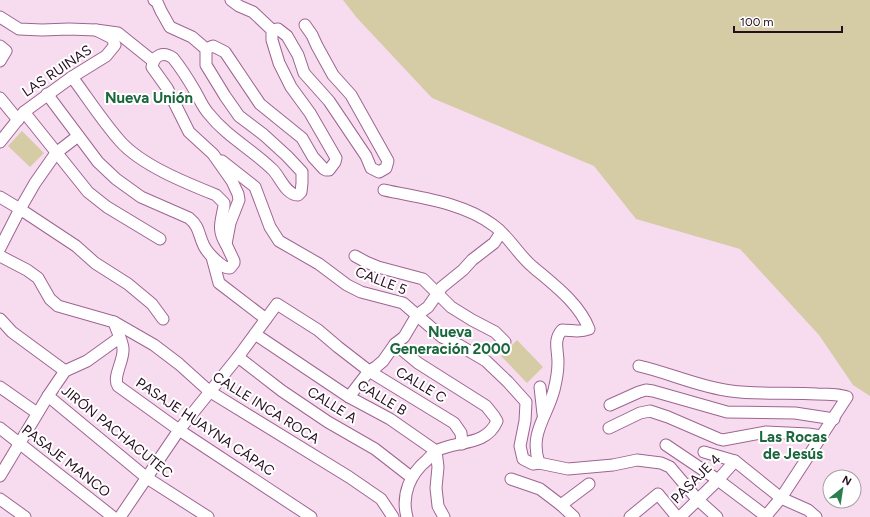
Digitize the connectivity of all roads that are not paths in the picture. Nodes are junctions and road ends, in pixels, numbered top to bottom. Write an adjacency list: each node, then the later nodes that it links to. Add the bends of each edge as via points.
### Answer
1 (154, 0): 8 (street, via 170,27 192,37)
2 (231, 0): 6 (street, via 253,12)
3 (0, 17): 5 (street, via 19,29)
4 (305, 25): 6 (street, via 388,161 386,168 379,172 371,168 366,156 329,101 304,73 288,36 278,29)
5 (96, 30): 10 (street, via 118,33); 11 (street, LAS RUINAS, via 112,38 115,45 106,56)
6 (272, 30): 8 (street, via 272,40 291,87 310,113 336,158 329,170 324,169 313,157 302,138 260,104 225,52 213,46)
7 (0, 46): 9 (street, via 6,52)
8 (206, 49): 10 (street, via 206,65 239,116 264,135 302,172 301,192 298,195 287,189 274,171 225,132 208,114 173,58 168,54 162,54)
9 (0, 61)
10 (153, 61): 18 (street, via 152,67 167,88 189,132)
11 (72, 77): 12 (street, LAS RUINAS); 24 (street, via 120,141 133,153 167,174 222,199 224,203 219,230)
12 (47, 94): 14 (street, LAS RUINAS); 15 (street)
13 (0, 98): 14 (street)
14 (21, 116): 16 (street, LAS RUINAS); 17 (street)
15 (78, 136): 17 (street); 28 (street, via 98,162 116,179 142,197 195,223)
16 (0, 142)
17 (56, 153): 21 (street); 23 (street, via 88,192 107,208)
18 (214, 154): 24 (street, via 239,197); 30 (street, CALLE 5, via 255,187 270,227 279,241 319,264 347,285 361,292 403,303)
19 (384, 190): 22 (street, via 434,200 468,211)
20 (0, 197): 21 (street)
21 (20, 208): 25 (street); 32 (street, via 128,284 152,304)
22 (499, 230): 29 (street, via 500,234 494,243 442,287); 50 (street, via 531,265 571,300 585,318 589,329 582,332 562,330 557,336 558,363 554,390)
23 (160, 239)
24 (226, 244): 28 (street, via 234,261 230,268 225,268)
25 (0, 248)
26 (0, 256): 34 (street, CALLE INCA ROCA, via 38,278 50,299 58,306)
27 (355, 256): 29 (street, via 378,267 423,278)
28 (212, 257): 33 (street, via 219,283)
29 (438, 294): 30 (street, via 428,307); 37 (street, via 451,307 496,332)
30 (417, 315): 38 (street, via 404,336); 62 (street, CALLE 5, via 442,337 486,361 526,402 520,446 523,459 533,464)
31 (0, 319): 41 (street, via 12,332)
32 (163, 319)
33 (266, 319): 35 (street); 42 (street, CALLE C, via 277,304 318,330)
34 (114, 322): 36 (street, PASAJE HUAYNA CÁPAC); 45 (street, CALLE INCA ROCA, via 154,345)
35 (255, 334): 39 (street); 47 (street, CALLE B)
36 (119, 338): 41 (street, via 87,361); 54 (street, PASAJE HUAYNA CÁPAC, via 123,349 116,384)
37 (505, 342)
38 (395, 344): 42 (street, via 383,361); 57 (street, via 418,363 486,406 494,416 497,422 494,429 476,440)
39 (238, 357): 45 (street); 64 (street, CALLE A, via 288,395 375,449)
40 (639, 366): 51 (street, via 729,391 847,396)
41 (65, 371): 46 (street)
42 (369, 371): 47 (street); 57 (street, CALLE C, via 454,423 461,434)
43 (0, 386): 49 (street)
44 (540, 387): 50 (street)
45 (209, 391): 54 (street); 78 (street, CALLE INCA ROCA, via 381,499)
46 (48, 396): 49 (street); 65 (street, JIRÓN PACHACUTEC)
47 (349, 397): 59 (street, CALLE B, via 390,419)
48 (610, 405): 51 (street, via 646,390 727,412 795,413)
49 (37, 413): 56 (street)
50 (543, 417): 62 (street, via 535,440)
51 (834, 419): 55 (street)
52 (0, 428): 56 (street, PASAJE MANCO)
53 (609, 428): 55 (street, via 650,411 719,440 766,432)
54 (179, 430): 65 (street); 77 (street, PASAJE HUAYNA CÁPAC)
55 (822, 436): 70 (street)
56 (20, 444): 63 (street); 74 (street, PASAJE MANCO)
57 (462, 444): 59 (street)
58 (666, 445): 67 (street)
59 (436, 451): 64 (street); 80 (street, via 438,506)
60 (704, 452): 61 (street)
61 (735, 461): 67 (street, PASAJE 4); 70 (street)
62 (539, 463): 71 (street, CALLE 5, via 568,469 637,460 661,463 670,467)
63 (0, 476)
64 (411, 477): 79 (street, via 405,495)
65 (147, 478): 75 (street); 76 (street, JIRÓN PACHACUTEC)
66 (511, 479): 72 (street, via 540,488)
67 (718, 480): 71 (street, PASAJE 4); 85 (street)
68 (589, 484): 72 (street)
69 (0, 498): 73 (street)
70 (781, 498): 85 (street); 86 (street, via 808,510)
71 (697, 499): 83 (street, PASAJE 4); 84 (street, CALLE 5)
72 (561, 505): 81 (street)
73 (25, 517)
74 (113, 517)
75 (120, 517)
76 (208, 517)
77 (311, 517)
78 (392, 517)
79 (407, 517)
80 (444, 517)
81 (574, 517)
82 (630, 517): 83 (street, via 658,494)
83 (678, 517)
84 (717, 517)
85 (766, 517)
86 (816, 517)

